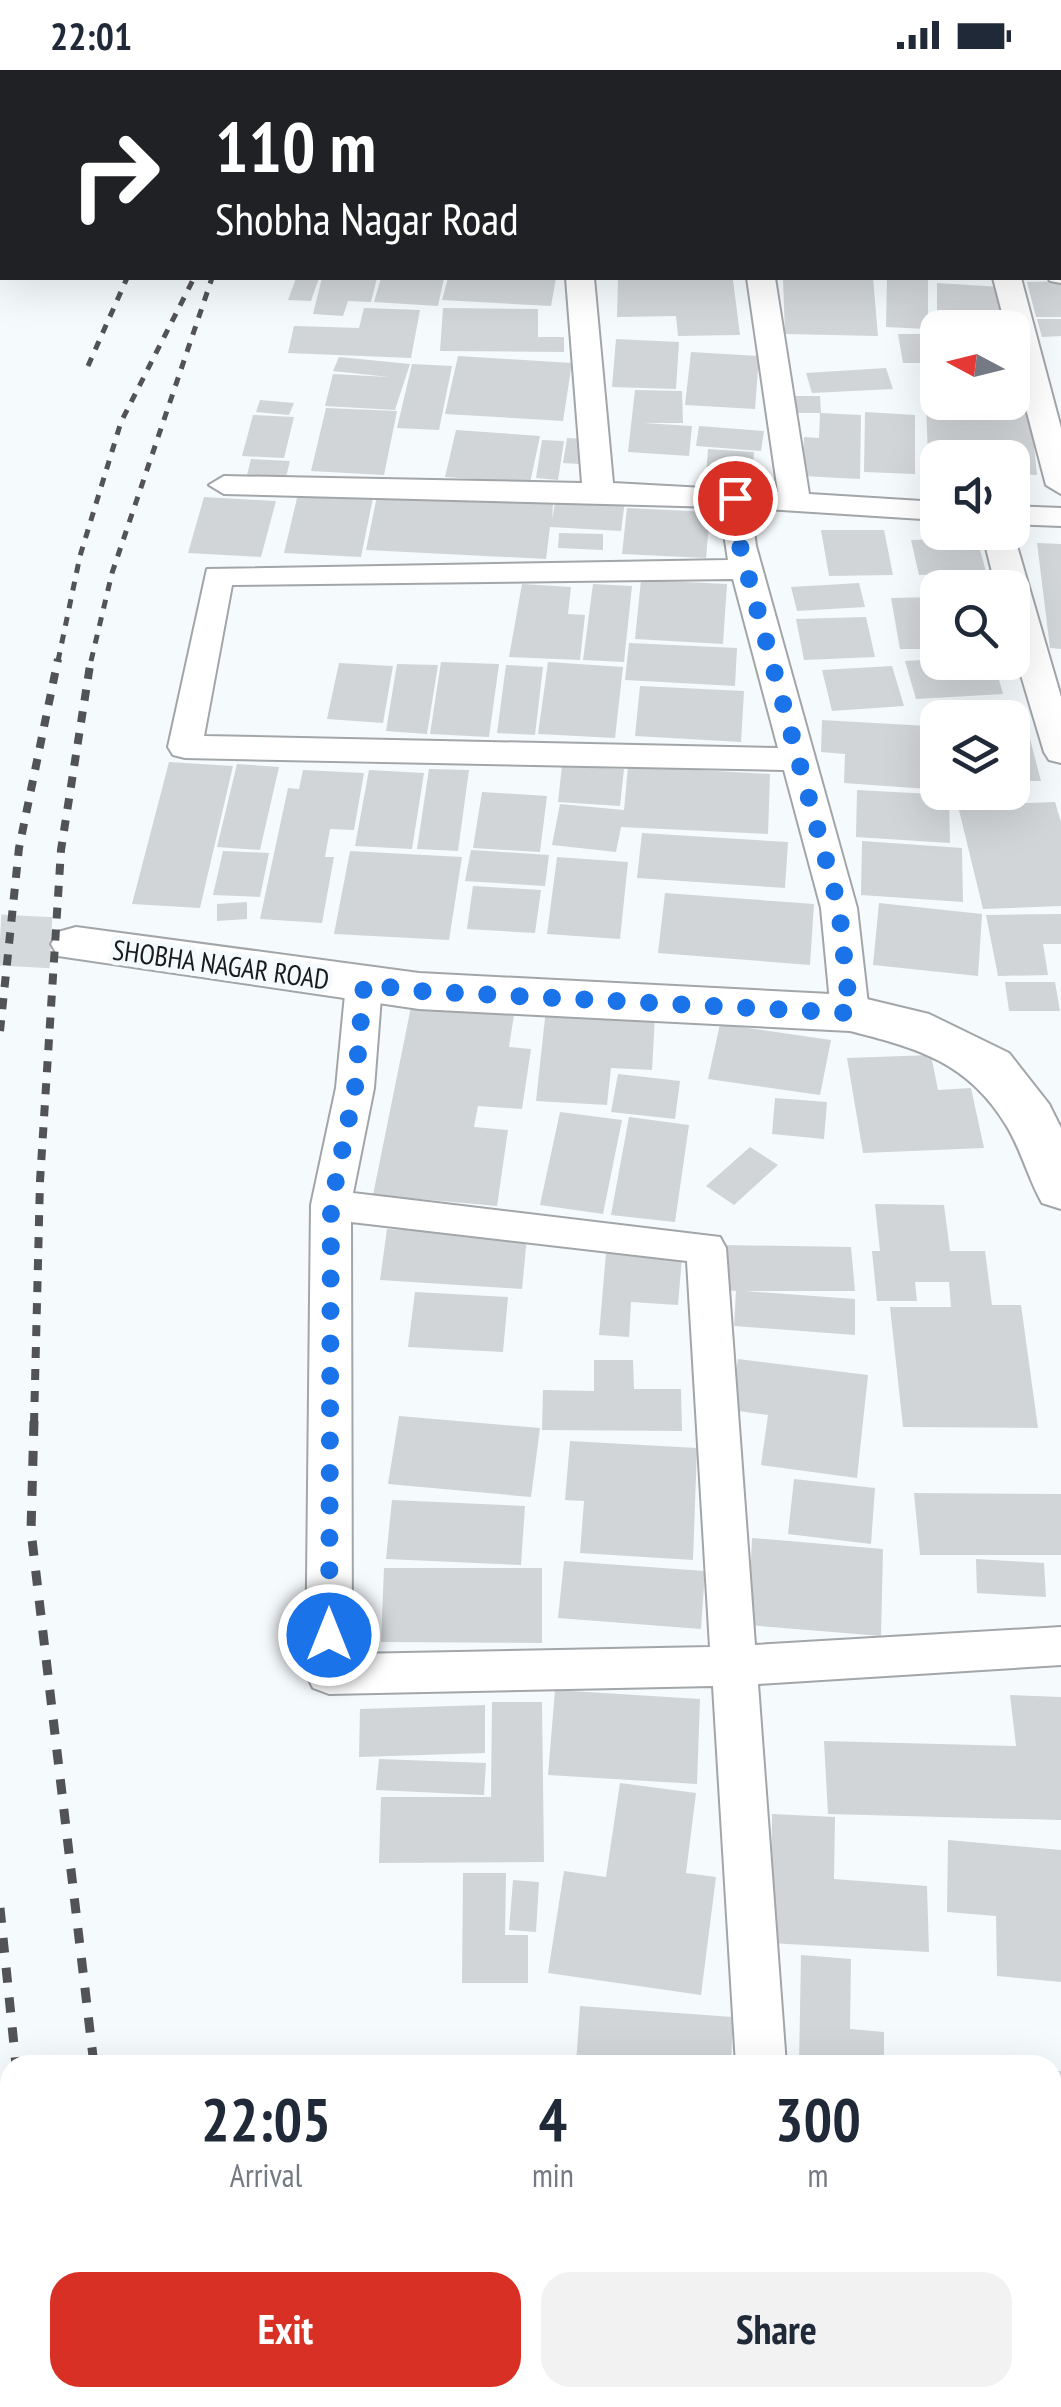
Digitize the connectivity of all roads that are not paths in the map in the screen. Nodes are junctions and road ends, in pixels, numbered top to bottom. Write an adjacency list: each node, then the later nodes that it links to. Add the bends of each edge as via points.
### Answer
1 (580, 280): 6 (street)
2 (761, 280): 8 (street)
3 (1007, 280): 5 (street)
4 (224, 485): 6 (street)
5 (1061, 486)
6 (598, 492): 7 (street)
7 (735, 498): 8 (street); 12 (street)
8 (794, 502): 9 (street)
9 (920, 509)
10 (1030, 516): 11 (street)
11 (1061, 517)
12 (746, 570): 15 (street); 15 (street, via 218,576 185,746)
13 (1030, 648): 14 (street)
14 (1061, 752)
15 (795, 759): 18 (street, via 839,908)
16 (76, 944): 17 (street, SHOBHA NAGAR ROAD)
17 (364, 984): 18 (street, SHOBHA NAGAR ROAD); 20 (street, via 355,1088)
18 (850, 1013): 19 (street, SHOBHA NAGAR ROAD, via 928,1032 991,1066 1030,1118)
19 (1061, 1189)
20 (331, 1205): 22 (street, via 706,1248); 22 (street, via 329,1674)
21 (1061, 1646): 22 (street)
22 (731, 1666): 23 (street)
23 (760, 2055)

